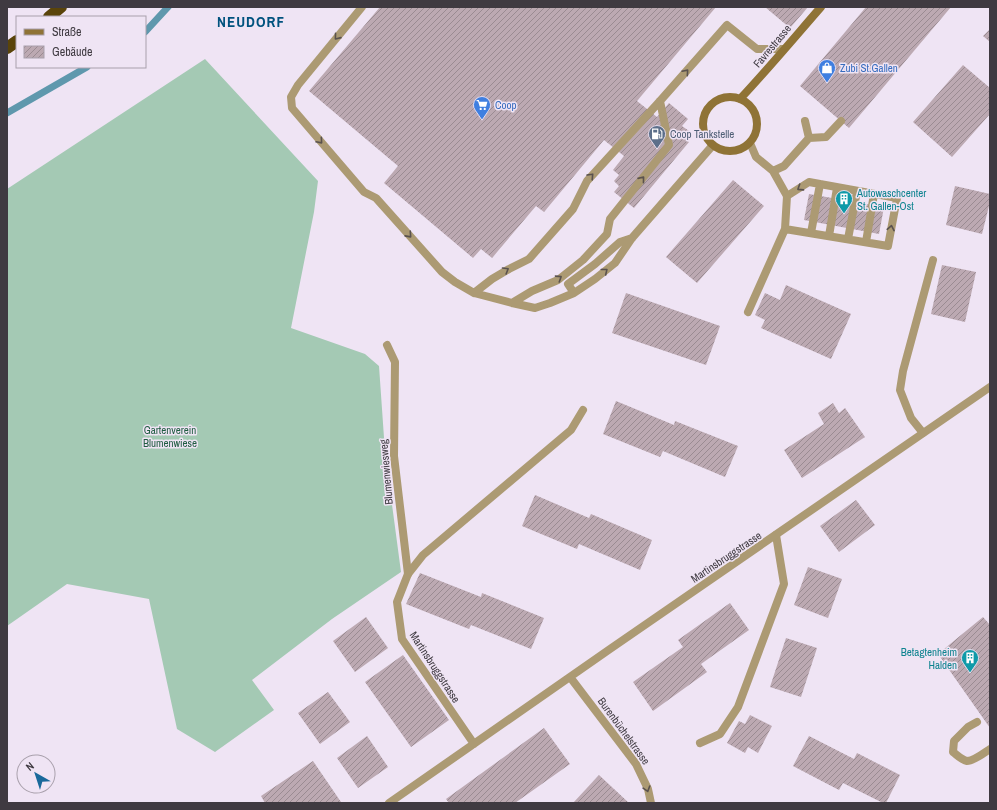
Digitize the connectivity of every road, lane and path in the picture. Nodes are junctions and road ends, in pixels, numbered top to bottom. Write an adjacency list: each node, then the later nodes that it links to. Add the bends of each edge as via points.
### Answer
1 (61, 7): 4 (highway)
2 (362, 7): 30 (street, one-way to 30, via 298,85 291,97 292,108 364,192 376,198 442,272)
3 (821, 7): 7 (street, Favrestrasse)
4 (49, 16)
5 (16, 42): 6 (highway)
6 (7, 48)
7 (783, 50): 8 (street, Favrestrasse); 9 (street, one-way to 7, via 727,25 757,49)
8 (740, 99): 13 (street, via 749,104 755,112 757,126); 14 (street, via 722,98 710,106 703,126 705,135)
9 (660, 101): 23 (street, one-way to 9, via 610,219 670,145); 30 (street, one-way to 9, via 508,268 529,259 573,208 587,181)
10 (805, 121): 12 (street)
11 (841, 121): 12 (street, via 826,137)
12 (809, 138): 15 (street, via 784,166)
13 (750, 143): 14 (street, via 731,152); 15 (street, via 756,158)
14 (713, 145): 25 (street)
15 (773, 171): 20 (street)
16 (820, 184): 17 (street); 20 (street, one-way to 20, via 809,182); 22 (street)
17 (838, 188): 18 (street); 24 (street)
18 (857, 191): 19 (street); 26 (street)
19 (874, 194): 28 (street); 28 (street, one-way to 19, via 888,246 897,198)
20 (787, 196): 21 (street)
21 (784, 229): 22 (street); 33 (street)
22 (811, 233): 24 (street)
23 (608, 234): 27 (street, via 611,241); 32 (street, one-way to 23, via 558,280 583,260)
24 (829, 236): 26 (street)
25 (632, 238): 27 (street); 31 (street, one-way to 25, via 615,263)
26 (848, 239): 28 (street)
27 (620, 242): 31 (street, via 568,284)
28 (866, 242)
29 (933, 260): 37 (street, via 900,390 911,418)
30 (474, 293): 32 (street)
31 (574, 293): 32 (street, via 535,308)
32 (512, 303)
33 (748, 312)
34 (387, 345): 39 (street, Blumenwiesweg, via 395,362 394,456)
35 (990, 387): 37 (street, Martinsbruggstrasse)
36 (583, 410): 39 (street, Martinsbruggstrasse, via 571,430 423,555)
37 (923, 434): 38 (street, Martinsbruggstrasse)
38 (776, 535): 40 (street, Martinsbruggstrasse); 42 (street, via 784,584 738,707 720,734)
39 (408, 574): 43 (street, Martinsbruggstrasse, via 397,602 402,639)
40 (570, 677): 43 (street, Martinsbruggstrasse); 46 (street, Burenbüchelstrasse, one-way to 46, via 636,764 648,789)
41 (977, 722): 44 (street, via 954,741 953,752 967,760 977,758)
42 (700, 743)
43 (474, 744): 45 (street, Martinsbruggstrasse)
44 (990, 749)
45 (389, 803)
46 (651, 803)

